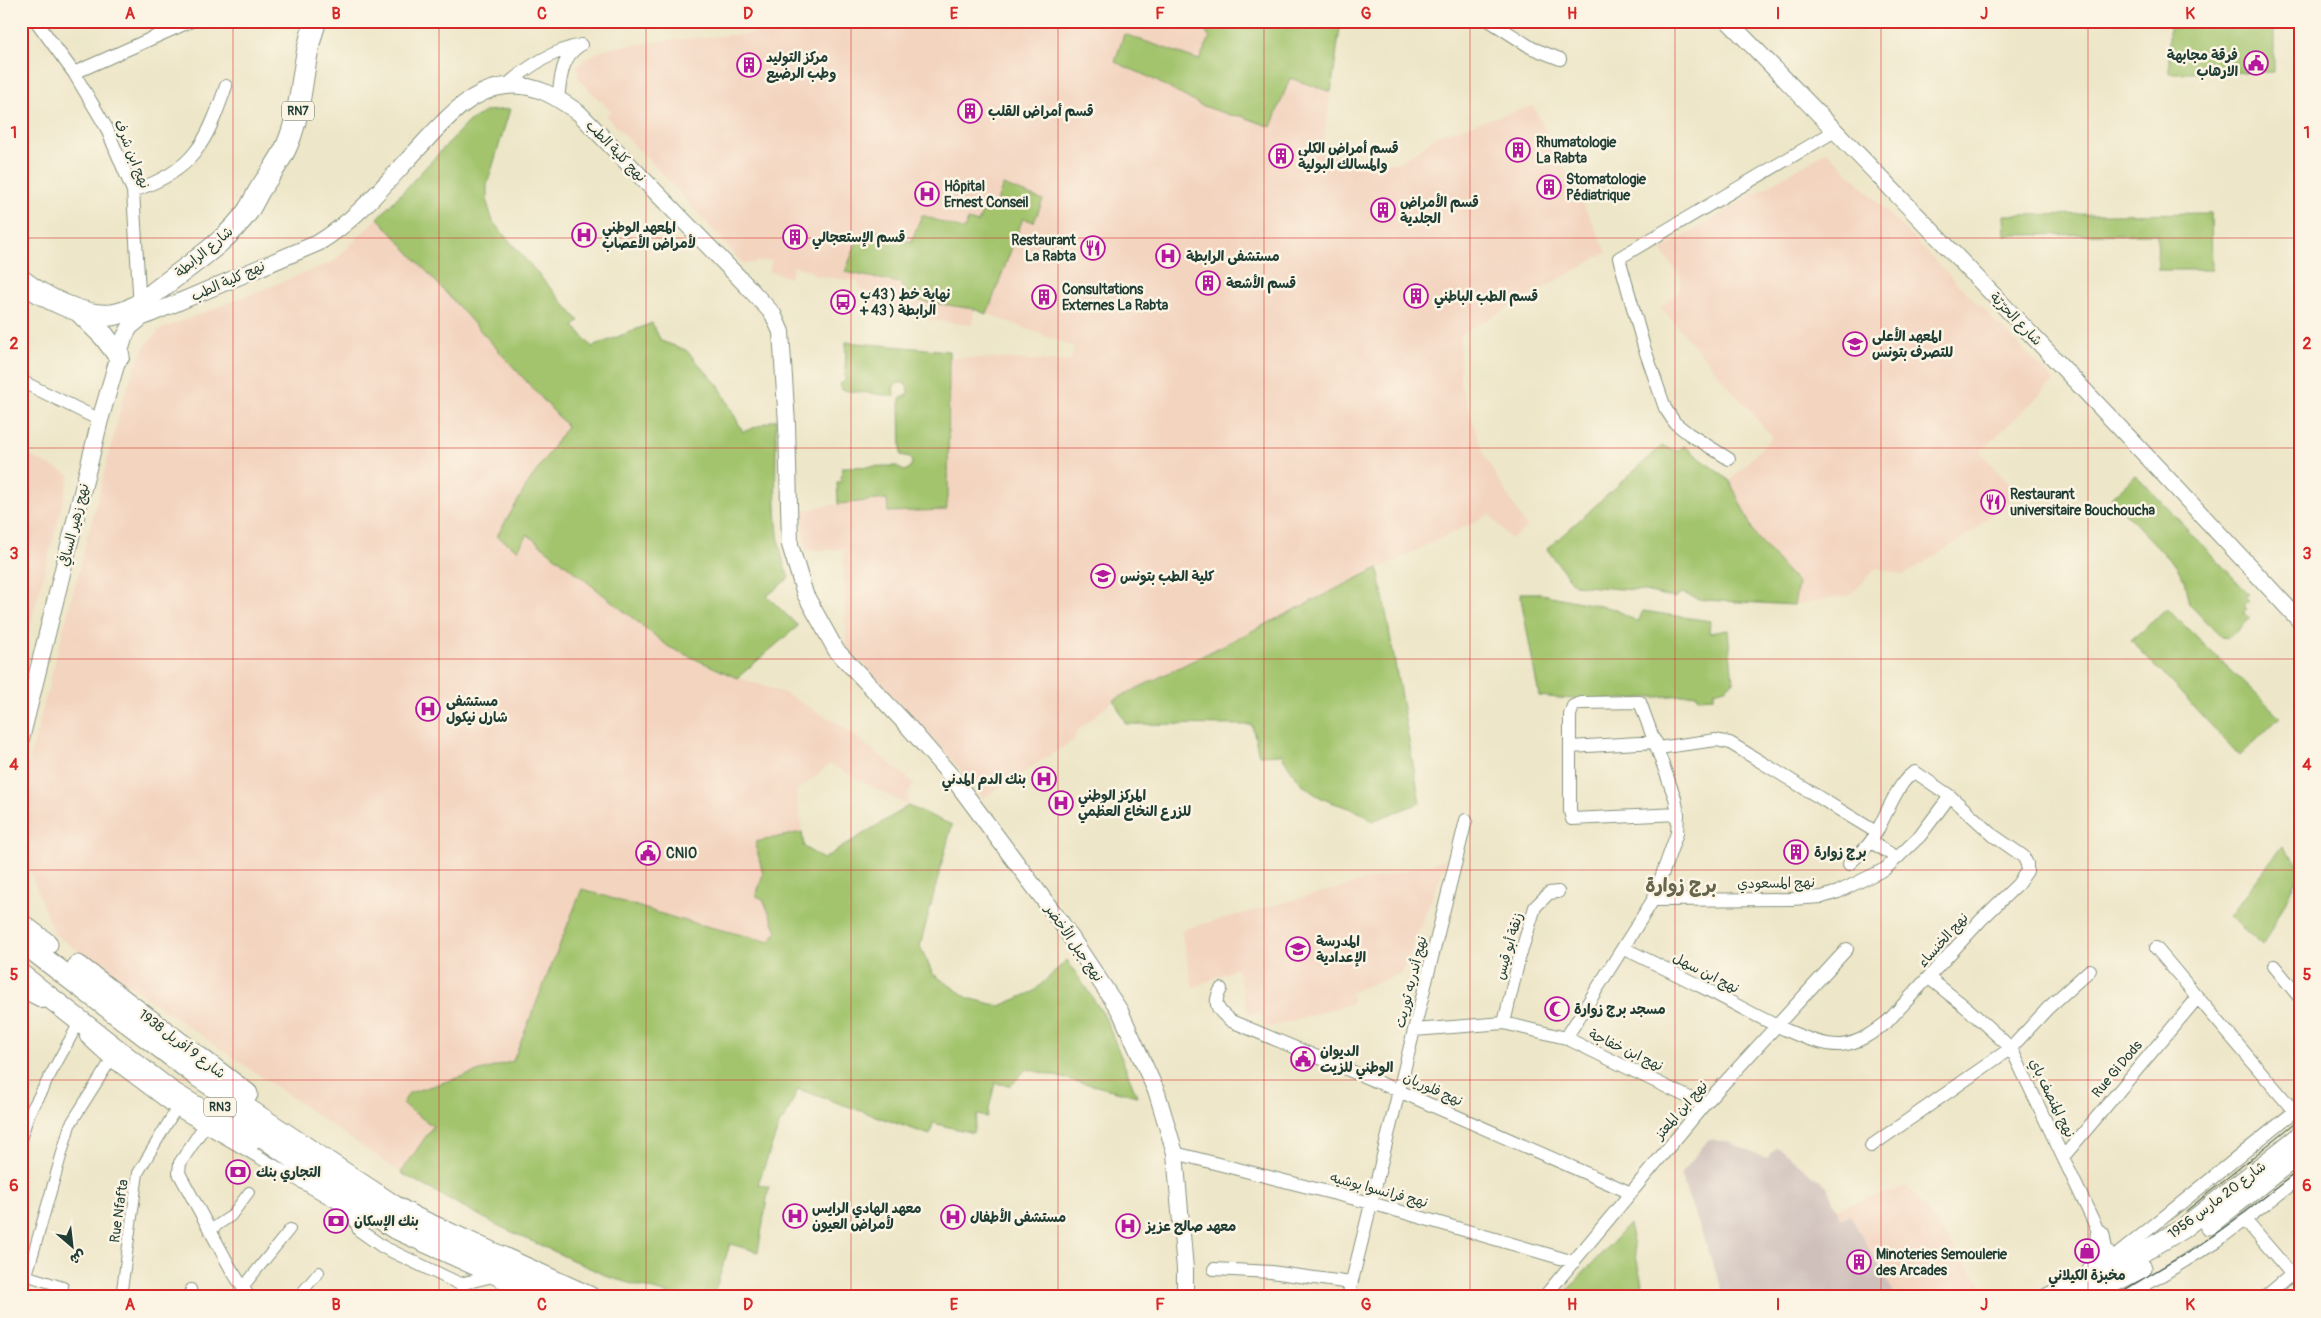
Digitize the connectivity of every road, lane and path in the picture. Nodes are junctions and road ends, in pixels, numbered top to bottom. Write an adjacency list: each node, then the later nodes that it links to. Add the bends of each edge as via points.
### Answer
1 (36, 21): 7 (street, نهج ابن شرف)
2 (191, 21): 7 (street)
3 (316, 21): 15 (main road, شارع الرابطة / RN7, via 300,104 288,144 275,170 227,234)
4 (1490, 21): 6 (street, via 1532,48)
5 (1728, 21): 11 (street, شارع الحرّيّة)
6 (1560, 59)
7 (74, 74): 12 (street, نهج ابن شرف, via 106,127)
8 (226, 86): 12 (street, via 211,127 196,153 166,178)
9 (506, 86): 10 (street, نهج كلية الطب, via 523,86); 10 (street, via 532,64 581,45 564,63); 15 (street, نهج كلية الطب, via 471,99 450,116 353,217 318,243)
10 (558, 98): 22 (street, نهج كلية الطب, via 579,113 779,323 787,424 790,545 805,594)
11 (1835, 131): 20 (street, via 1619,258 1665,408 1689,434); 21 (street, شارع الحرّيّة)
12 (133, 191): 15 (street, نهج ابن شرف)
13 (21, 280): 14 (main road, RN7)
14 (52, 298): 15 (main road, RN7, via 91,303 122,298); 16 (main road, RN7)
15 (139, 304): 16 (main road, RN7, via 128,312 111,315); 17 (street, نهج زهير السافي)
16 (79, 311): 17 (main road)
17 (119, 356): 19 (street, نهج زهير السافي)
18 (21, 381): 19 (street)
19 (100, 420): 23 (street, نهج زهير السافي)
20 (1729, 459)
21 (2300, 621)
22 (836, 650): 64 (street, نهج جبل الأخضر, via 953,778 1092,966 1136,1044 1167,1121)
23 (21, 739)
24 (1657, 745): 25 (street); 25 (street, via 1640,702 1581,703 1573,706 1570,715); 27 (street); 29 (street, via 1716,740 1730,743)
25 (1570, 747): 27 (street, via 1572,819)
26 (1950, 796): 29 (street, via 1919,773 1912,774 1892,800); 30 (street, نهج المسعودي, via 1920,836); 43 (street, نهج الخنساء, via 1994,836 2023,856 2028,864 2018,884)
27 (1678, 814): 33 (street, via 1677,833)
28 (1466, 820): 52 (street, نهج أندريه ثوريت)
29 (1873, 837): 30 (street); 31 (street)
30 (1897, 858): 33 (street, نهج المسعودي, via 1885,869 1822,897)
31 (1849, 864)
32 (1558, 892): 49 (street, زنقة أبو قيس, via 1548,893 1535,907)
33 (1653, 900): 36 (street)
34 (21, 924): 69 (main road, شارع 9 أفريل 1938, via 213,1066)
35 (21, 941): 48 (main road, شارع 9 أفريل 1938 / RN3)
36 (1623, 948): 50 (street, نهج ابن سهل); 53 (street)
37 (2156, 948): 59 (street)
38 (1847, 949): 50 (street, نهج ابن المعتز)
39 (21, 958): 48 (main road, شارع 9 أفريل 1938 / RN3)
40 (2274, 966): 46 (street)
41 (2090, 970): 54 (street)
42 (21, 975): 69 (main road, شارع 9 أفريل 1938, via 172,1092)
43 (1929, 978): 50 (street, نهج الخنساء, via 1888,1021 1858,1041 1828,1044); 54 (street, نهج المنصف باي)
44 (1221, 989): 56 (street, نهج فلوريان, via 1216,1002 1221,1014 1231,1020)
45 (21, 991): 51 (street, via 49,1006)
46 (2300, 998)
47 (2194, 1002): 66 (street, Rue Gi Dods)
48 (94, 1005): 69 (main road, شارع 9 أفريل 1938 / RN3, via 200,1077)
49 (1504, 1023): 52 (street, نهج ابن خفاجة); 53 (street, نهج ابن خفاجة)
50 (1776, 1025): 57 (street, نهج ابن المعتز)
51 (76, 1028): 55 (street); 62 (street, via 30,1112)
52 (1414, 1030): 56 (street, نهج أندريه ثوريت)
53 (1566, 1038): 57 (street, نهج ابن خفاجة)
54 (2011, 1048): 63 (street); 66 (street, نهج المنصف باي)
55 (111, 1060): 58 (street); 79 (street, via 70,1125)
56 (1399, 1091): 70 (street, نهج فلوريان); 71 (street, نهج أندريه ثوريت)
57 (1704, 1105): 70 (street, نهج ابن المعتز)
58 (176, 1109): 60 (street); 88 (street, Rue Nfafta, via 138,1173)
59 (2297, 1109): 81 (street, شارع 20 مارس 1956)
60 (205, 1125): 74 (street, via 178,1168 182,1182); 80 (street, via 352,1211 359,1230 383,1248 460,1284)
61 (2300, 1136): 81 (main road, شارع 20 مارس 1956)
62 (21, 1139)
63 (1871, 1146)
64 (1175, 1153): 71 (street, نهج فرانسوا بوشيه); 91 (street, نهج جبل الأخضر)
65 (2300, 1153): 81 (main road, شارع 20 مارس 1956, via 2179,1246)
66 (2064, 1156): 75 (street, نهج المنصف باي)
67 (2300, 1178): 72 (street, شارع 20 مارس 1956)
68 (250, 1192): 74 (street, via 231,1216)
69 (358, 1193): 80 (main road, شارع 9 أفريل 1938 / RN3, via 393,1226); 90 (main road, شارع 9 أفريل 1938 / RN3)
70 (1631, 1193): 76 (street, نهج ابن المعتز)
71 (1371, 1203): 76 (street, نهج فرانسوا بوشيه); 83 (street, نهج أندريه ثوريت)
72 (2246, 1220): 81 (street, شارع 20 مارس 1956, via 2198,1253); 82 (street)
73 (290, 1229): 85 (street)
74 (210, 1230): 85 (street)
75 (2100, 1235): 81 (street, نهج المنصف باي); 84 (main road, via 2102,1248)
76 (1574, 1262): 93 (street, نهج ابن المعتز)
77 (1214, 1269): 83 (street, via 1271,1272)
78 (319, 1272): 89 (street)
79 (24, 1274): 87 (street, via 63,1287 62,1294)
80 (497, 1275): 86 (main road, شارع 9 أفريل 1938 / RN3)
81 (2119, 1276): 84 (main road, شارع 20 مارس 1956)
82 (2296, 1279): 95 (street)
83 (1351, 1284): 92 (street, نهج أندريه ثوريت)
84 (2086, 1289): 94 (main road, شارع 20 مارس 1956)
85 (246, 1292)
86 (535, 1295)
87 (81, 1297)
88 (121, 1297)
89 (298, 1297)
90 (589, 1297)
91 (1185, 1297)
92 (1348, 1297)
93 (1544, 1297)
94 (2049, 1297)
95 (2265, 1297)

